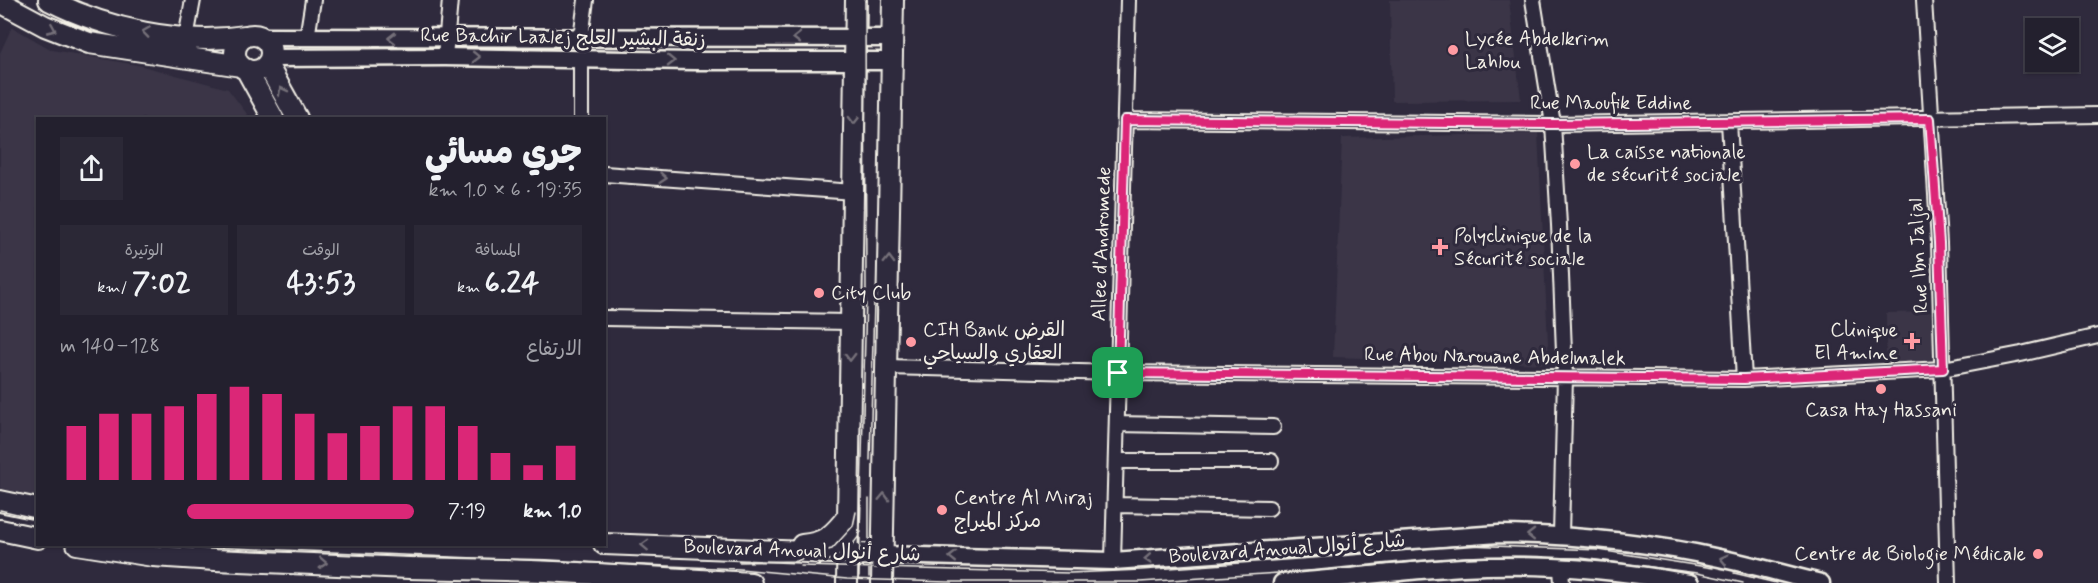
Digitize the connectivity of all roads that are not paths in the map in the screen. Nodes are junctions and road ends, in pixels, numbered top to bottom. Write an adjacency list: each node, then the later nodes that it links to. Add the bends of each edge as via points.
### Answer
1 (193, 0): 14 (street)
2 (313, 0): 15 (street)
3 (450, 0): 13 (street)
4 (586, 0): 16 (street)
5 (856, 0): 17 (main road)
6 (893, 0): 18 (main road)
7 (1128, 0): 30 (street, Allee d'Andromede)
8 (1533, 0): 32 (street)
9 (1924, 0): 29 (street, Rue Ibn Jaljal)
10 (0, 2): 24 (main road, one-way to 24, via 89,43)
11 (56, 2): 14 (main road, one-way to 11, via 108,24)
12 (254, 37): 14 (main road); 15 (street, Rue Bachir Laalej زنقة البشير العلج); 21 (main road, via 270,46); 24 (main road, via 240,39 235,50)
13 (446, 37): 15 (street, Rue Bachir Laalej زنقة البشير العلج, one-way to 15); 16 (street, Rue Bachir Laalej زنقة البشير العلج); 19 (street)
14 (186, 38)
15 (307, 38)
16 (581, 38): 17 (street, Rue Bachir Laalej زنقة البشير العلج, one-way to 16)
17 (855, 38): 18 (street, Rue Bachir Laalej زنقة البشير العلج); 22 (main road)
18 (893, 38): 23 (main road)
19 (446, 57): 20 (street, Rue Bachir Laalej زنقة البشير العلج, one-way to 20); 21 (street, Rue Bachir Laalej زنقة البشير العلج)
20 (581, 59): 22 (street, Rue Bachir Laalej زنقة البشير العلج, one-way to 22); 28 (street)
21 (269, 61): 24 (main road, via 258,70); 27 (main road, one-way to 21)
22 (855, 61): 23 (street, Rue Bachir Laalej زنقة البشير العلج); 34 (main road, one-way to 34)
23 (892, 61): 38 (main road, one-way to 23)
24 (243, 68): 26 (main road)
25 (2098, 115): 29 (street, Rue Maoufik Eddine)
26 (272, 117)
27 (297, 117)
28 (581, 117)
29 (1930, 119): 31 (street, Rue Maoufik Eddine); 39 (street, Rue Ibn Jaljal)
30 (1125, 120): 32 (street, Rue Maoufik Eddine); 40 (street, Allee d'Andromede)
31 (1729, 122): 32 (street, Rue Maoufik Eddine); 42 (street)
32 (1553, 124): 41 (street)
33 (606, 174): 34 (street, one-way to 34)
34 (854, 192): 36 (main road)
35 (606, 318): 36 (street)
36 (850, 322): 51 (main road, one-way to 51)
37 (2098, 336): 39 (street, Rue Abou Narouane Abdelmalek)
38 (887, 368): 40 (street, Rue Abou Narouane Abdelmalek); 59 (main road, one-way to 38)
39 (1943, 369): 42 (street, Rue Abou Narouane Abdelmalek); 70 (street, Rue Ibn Jaljal)
40 (1118, 373): 41 (street, Rue Abou Narouane Abdelmalek); 43 (street, Allee d'Andromede)
41 (1565, 377): 42 (street, Rue Abou Narouane Abdelmalek); 53 (street)
42 (1744, 379)
43 (1117, 424): 44 (street); 45 (street, Allee d'Andromede)
44 (1273, 428)
45 (1116, 461): 46 (street); 48 (street, Allee d'Andromede)
46 (1271, 461)
47 (0, 501): 50 (main road)
48 (1114, 505): 49 (street); 60 (street, Allee d'Andromede)
49 (1269, 507)
50 (36, 509)
51 (848, 516): 57 (main road, via 822,542); 58 (main road)
52 (0, 530): 54 (main road)
53 (1561, 535): 60 (street, Boulevard Anoual شارع أنوال, one-way to 60, via 1499,534); 69 (street, Boulevard Anoual شارع أنوال, one-way to 53, via 1718,558)
54 (36, 538)
55 (606, 543): 57 (main road, Boulevard Anoual شارع أنوال, one-way to 55)
56 (89, 546): 62 (main road, Boulevard Anoual شارع أنوال, one-way to 62, via 153,556)
57 (766, 549): 58 (main road, Boulevard Anoual شارع أنوال)
58 (848, 555): 59 (main road, Boulevard Anoual شارع أنوال); 65 (main road)
59 (883, 555): 60 (street, Boulevard Anoual شارع أنوال, one-way to 59); 66 (main road)
60 (1113, 561)
61 (1562, 575): 63 (street, Boulevard Anoual شارع أنوال, via 1485,566); 68 (street, Boulevard Anoual شارع أنوال, via 1651,576)
62 (543, 577): 64 (main road, Boulevard Anoual شارع أنوال)
63 (1361, 580): 67 (street, Boulevard Anoual شارع أنوال)
64 (751, 583)
65 (847, 583)
66 (882, 583)
67 (1282, 583)
68 (1690, 583)
69 (1821, 583)
70 (1948, 583)

